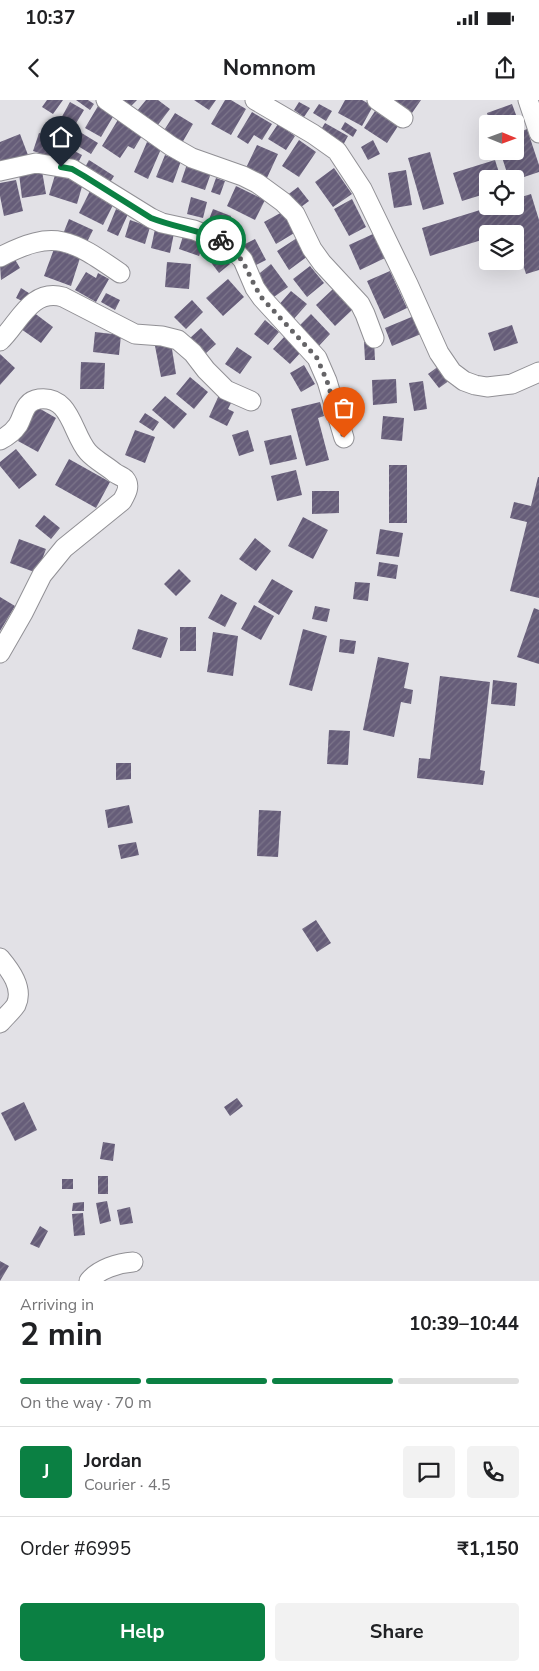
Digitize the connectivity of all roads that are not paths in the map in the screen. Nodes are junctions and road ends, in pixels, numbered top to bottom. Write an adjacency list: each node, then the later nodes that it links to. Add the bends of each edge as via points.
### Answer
1 (106, 100): 10 (street, via 171,146 192,158 243,176 283,202 295,214 322,264 360,304)
2 (255, 100): 12 (street, via 337,151 362,189 439,352 452,372 464,381 487,387 512,384)
3 (377, 100): 5 (street)
4 (528, 100): 6 (street)
5 (403, 118)
6 (539, 133)
7 (0, 171): 14 (street, via 36,163 72,169 151,218 208,235 232,248 262,298 317,358)
8 (0, 257): 9 (street, via 34,242 61,240 93,255)
9 (120, 273)
10 (374, 338)
11 (0, 341): 13 (street, via 31,304 47,295 55,295 135,334 178,340 222,386)
12 (539, 372)
13 (251, 401)
14 (344, 438)
15 (0, 440): 16 (street, via 18,426 27,405 40,399 50,401 66,411 89,453 125,479 128,486 122,501 64,548 42,575)
16 (0, 653)
17 (0, 958): 18 (street, via 11,971 18,996 16,1005)
18 (0, 1023)
19 (134, 1262): 20 (street, via 98,1272)
20 (89, 1281)

